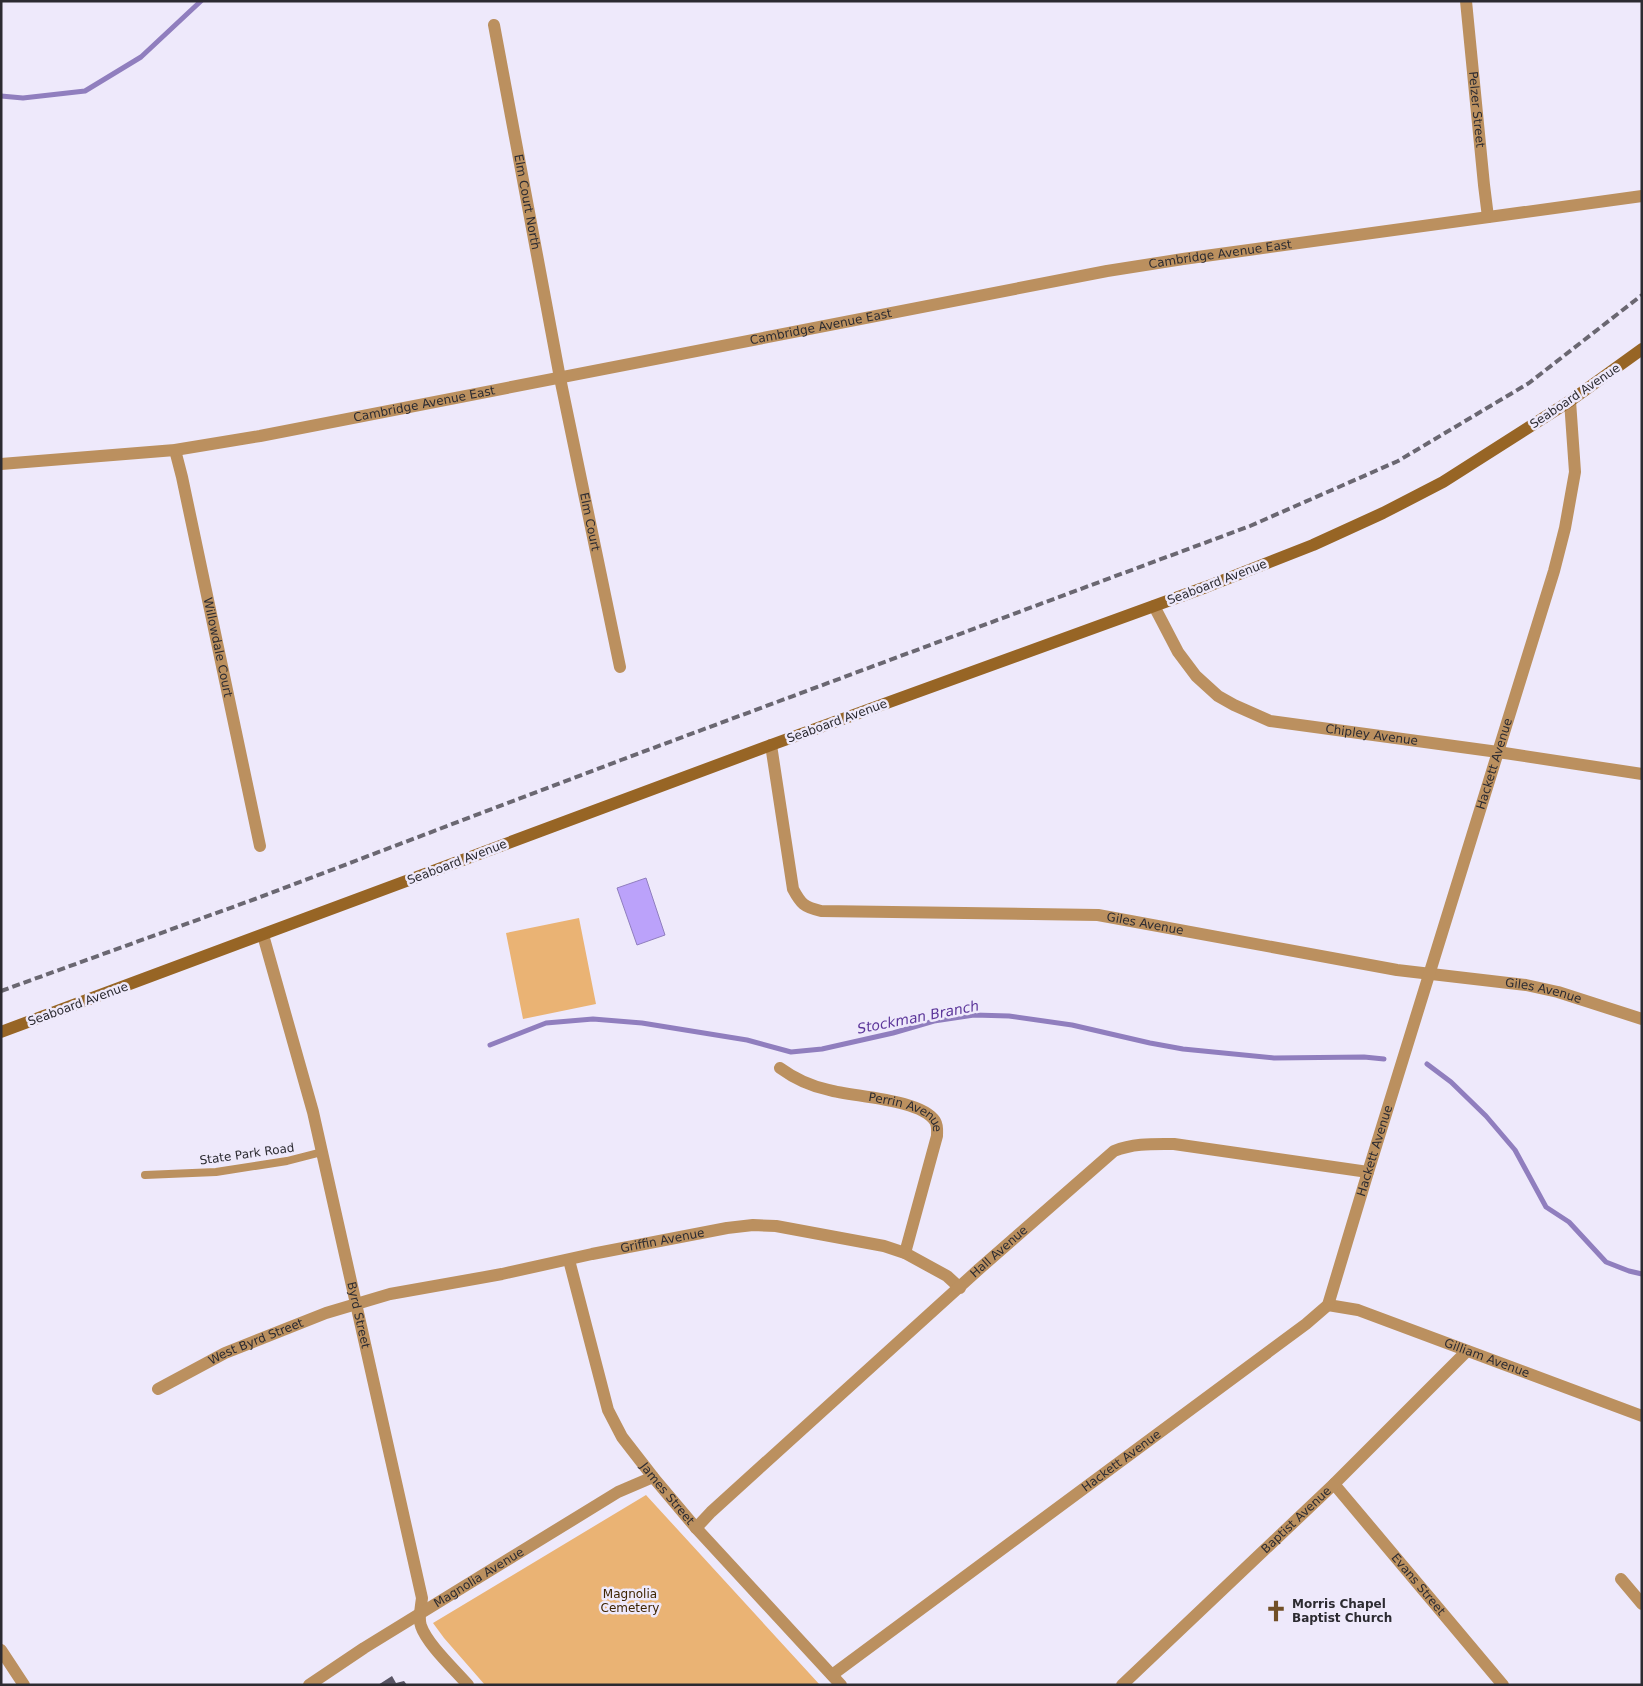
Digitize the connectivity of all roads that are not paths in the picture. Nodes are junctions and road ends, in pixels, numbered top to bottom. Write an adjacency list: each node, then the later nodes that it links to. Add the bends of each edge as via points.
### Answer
1 (1466, 1): 4 (street, Pelzer Street)
2 (494, 25): 6 (street, Elm Court North)
3 (1642, 196): 4 (street, Cambridge Avenue East)
4 (1488, 217): 6 (street, Cambridge Avenue East, via 1107,271)
5 (1642, 349): 7 (main road, Seaboard Avenue)
6 (560, 378): 8 (street, Cambridge Avenue East); 11 (street, Elm Court)
7 (1570, 401): 10 (main road, Seaboard Avenue, via 1443,482 1383,513 1313,545); 13 (street, Hackett Avenue, via 1575,472 1565,528)
8 (175, 450): 9 (street, Cambridge Avenue East); 15 (street, Willowdale Court)
9 (1, 464)
10 (1154, 606): 12 (main road, Seaboard Avenue); 13 (street, Chipley Avenue, via 1178,652 1196,676 1218,696 1249,713 1290,724)
11 (620, 667)
12 (771, 745): 16 (main road, Seaboard Avenue); 17 (street, Giles Avenue, via 793,888 798,899 809,908 821,911 1098,915)
13 (1498, 752): 14 (street, Chipley Avenue); 17 (street, Hackett Avenue)
14 (1642, 774)
15 (260, 846)
16 (263, 935): 19 (main road, Seaboard Avenue); 21 (street, Byrd Street)
17 (1430, 975): 18 (street, Giles Avenue, via 1534,987); 22 (street, Hackett Avenue)
18 (1642, 1018)
19 (1, 1032)
20 (780, 1068): 24 (street, Perrin Avenue, via 810,1085 830,1091 912,1107 929,1115 935,1122 937,1136)
21 (322, 1152): 23 (lane, State Park Road, via 216,1172); 27 (street, Byrd Street)
22 (1368, 1172): 26 (street, Hall Avenue, via 1174,1144 1126,1146 1108,1155); 28 (street, Hackett Avenue)
23 (146, 1175)
24 (905, 1253): 25 (street, Griffin Avenue, via 800,1229 753,1226 727,1228); 26 (street, Griffin Avenue, via 947,1276)
25 (569, 1260): 27 (street, Griffin Avenue, via 390,1294); 32 (street, James Street, via 608,1410 622,1437)
26 (960, 1288): 34 (street, Hall Avenue)
27 (357, 1304): 30 (street, West Byrd Street, via 225,1353); 37 (street, Byrd Street, via 422,1598)
28 (1328, 1305): 29 (street, Gilliam Avenue, via 1358,1310); 39 (street, Hackett Avenue)
29 (1467, 1350): 31 (street, Gilliam Avenue); 33 (street, Baptist Avenue)
30 (158, 1389)
31 (1642, 1416)
32 (653, 1477): 34 (street, James Street); 37 (street, Magnolia Avenue, via 618,1492)
33 (1334, 1484): 40 (street, Baptist Avenue); 44 (street, Evans Street)
34 (696, 1528): 39 (street, James Street)
35 (1621, 1579): 36 (street)
36 (1642, 1604)
37 (420, 1613): 42 (street, Magnolia Avenue); 43 (street, Byrd Street, via 421,1626 431,1642)
38 (1, 1650): 41 (street)
39 (836, 1680)
40 (1128, 1683)
41 (24, 1685)
42 (309, 1685)
43 (468, 1685)
44 (1503, 1685)

